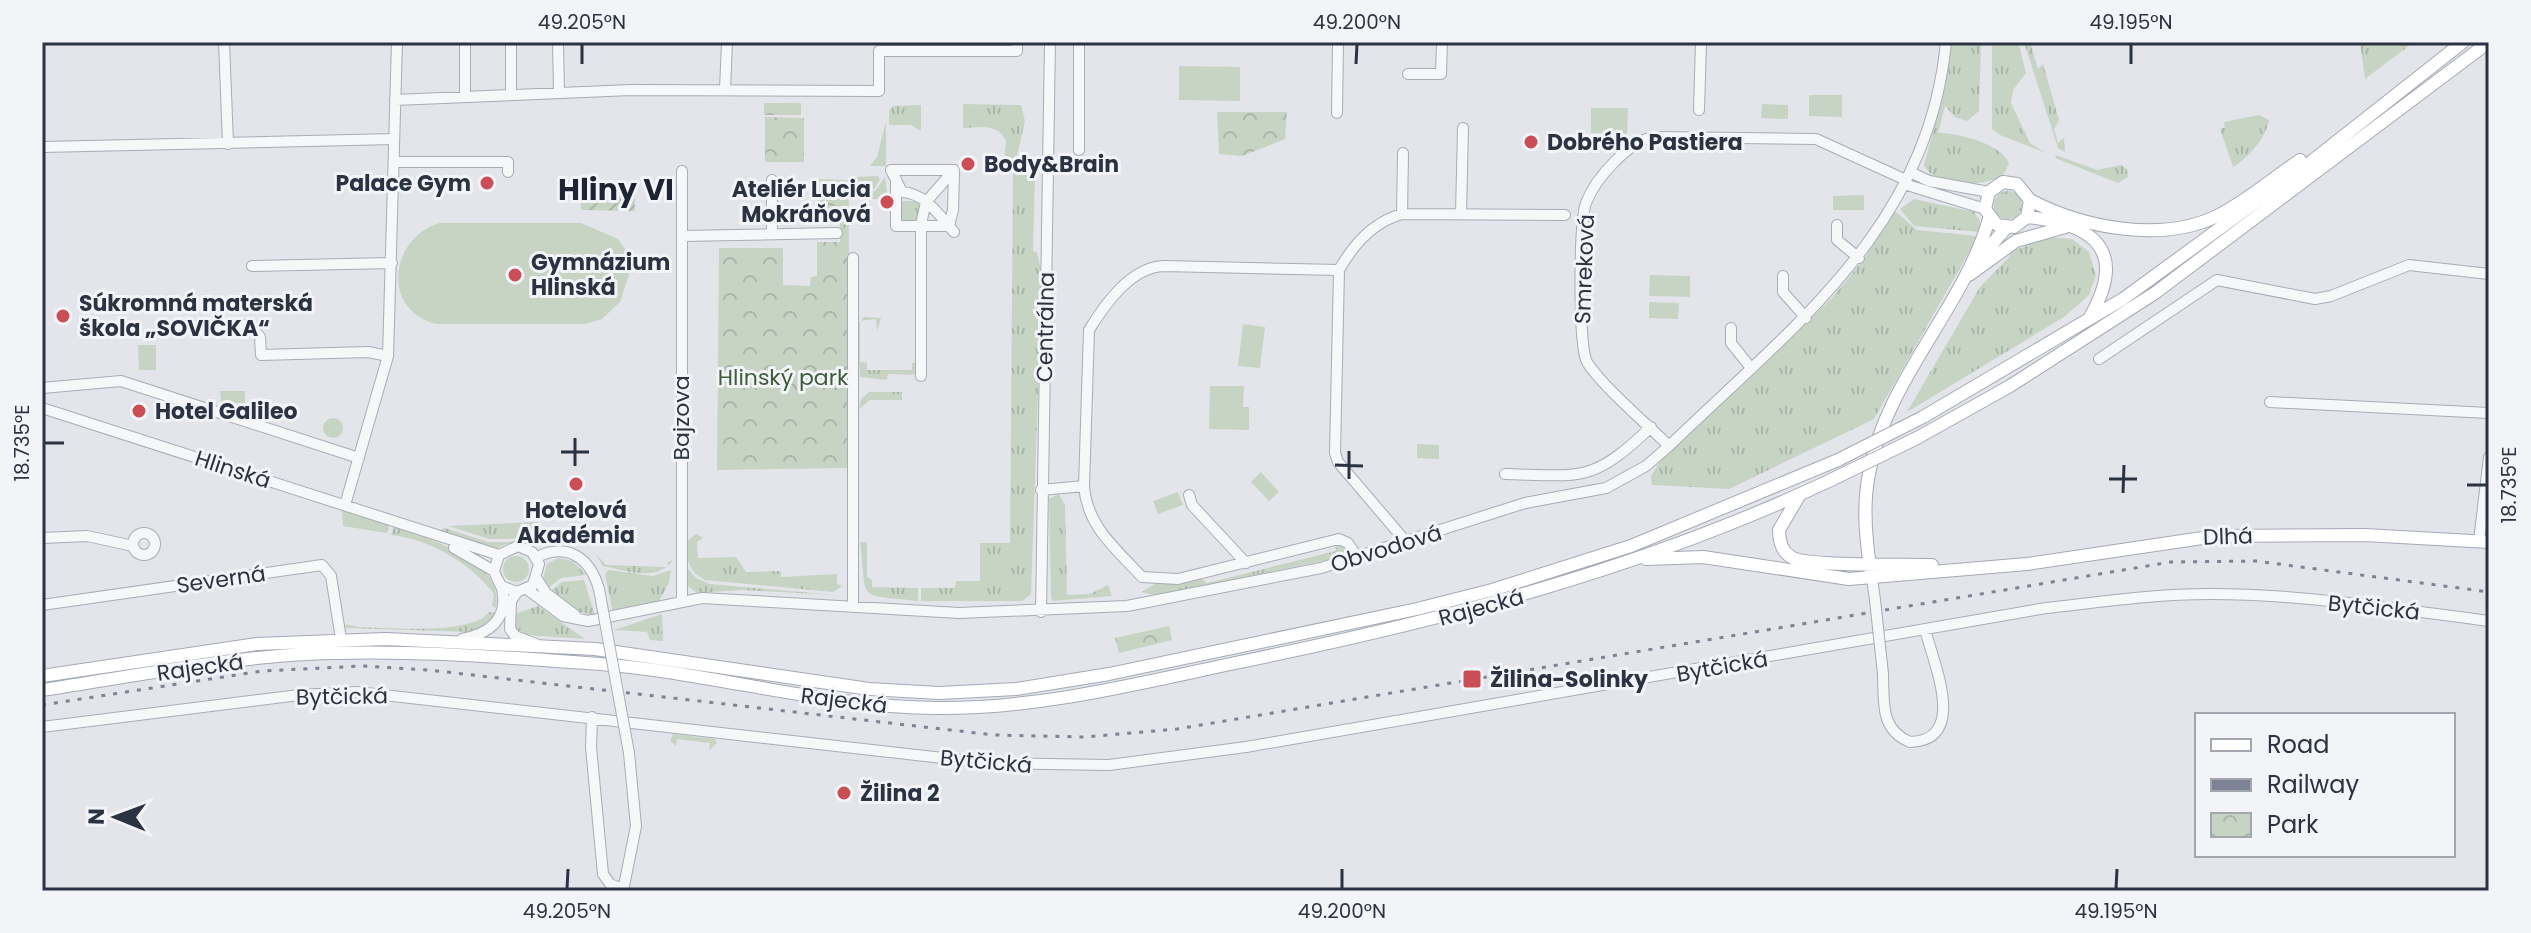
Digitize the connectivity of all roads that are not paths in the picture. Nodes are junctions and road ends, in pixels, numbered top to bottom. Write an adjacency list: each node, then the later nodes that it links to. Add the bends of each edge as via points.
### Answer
1 (224, 42): 27 (street)
2 (397, 42): 21 (street)
3 (465, 42): 20 (street)
4 (511, 42): 19 (street)
5 (558, 42): 18 (street)
6 (727, 42): 17 (street)
7 (1017, 42): 17 (street, via 1017,51 879,51 879,91)
8 (1050, 42): 80 (street, Centrálna)
9 (1079, 42): 29 (street)
10 (1338, 42): 23 (street)
11 (1442, 42): 16 (street, via 1441,74)
12 (1701, 42): 22 (street)
13 (1946, 42): 36 (street, Obvodová, via 1930,123)
14 (2463, 42): 25 (main road)
15 (2489, 42): 81 (main road, bridge, via 2155,293 2010,386)
16 (1408, 74)
17 (725, 90): 18 (street)
18 (559, 93): 19 (street)
19 (511, 95): 20 (street)
20 (465, 97): 21 (street)
21 (395, 100): 26 (street)
22 (1699, 110)
23 (1337, 113)
24 (1463, 128): 42 (street)
25 (2347, 131): 39 (main road, via 2229,209 2186,226 2129,228 2054,211); 63 (main road, Rajecká, via 2172,265)
26 (394, 139): 27 (street); 31 (street)
27 (228, 144): 28 (street)
28 (42, 147)
29 (1079, 150)
30 (1403, 153): 41 (street)
31 (394, 162): 33 (street, via 508,162); 56 (street)
32 (682, 171): 53 (street, Bajzova)
33 (508, 172)
34 (954, 173): 35 (street, via 891,170); 40 (street); 50 (street)
35 (896, 179): 40 (street, via 902,192 913,192); 47 (street, via 892,220 896,226)
36 (1907, 179): 38 (street); 43 (street); 55 (street, Obvodová); 74 (street, Smreková, via 1816,139 1655,137 1632,147 1587,201 1581,330 1588,363)
37 (772, 180): 52 (street)
38 (1989, 192): 39 (main road, via 2010,182 2024,188); 43 (main road)
39 (2030, 200): 45 (main road)
40 (926, 202): 47 (street); 50 (street)
41 (1402, 214): 42 (street); 58 (street, via 1378,224)
42 (1461, 214): 44 (street)
43 (1987, 214): 49 (main road); 61 (main road)
44 (1565, 215)
45 (2027, 217): 48 (main road); 49 (main road)
46 (1837, 225): 55 (street, via 1837,240)
47 (921, 226): 50 (street); 69 (street)
48 (2071, 227): 61 (main road, via 2016,241); 63 (main road, via 2092,238 2107,263 2104,293)
49 (2006, 228): 61 (main road)
50 (951, 229)
51 (837, 233): 52 (street)
52 (772, 234): 53 (street)
53 (682, 236): 103 (street, Bajzova)
54 (853, 258): 105 (street)
55 (1859, 258): 62 (street, Obvodová)
56 (392, 263): 57 (street); 66 (street)
57 (252, 266)
58 (1339, 270): 79 (street, via 1164,266 1140,271 1089,330); 89 (street, via 1335,453)
59 (2489, 274): 67 (street, via 2409,265 2315,299 2227,280 2207,283)
60 (1783, 276): 62 (street, via 1783,292)
61 (1967, 277): 95 (main road, via 1906,382 1877,447 1866,494)
62 (1806, 318): 68 (street, Obvodová)
63 (2088, 320): 112 (main road, Rajecká, bridge, via 1923,417 1838,460 1631,546 1417,609 1109,674 1016,689 939,693 869,689 668,657)
64 (166, 327): 66 (street, via 249,325 260,337 261,355)
65 (1731, 328): 68 (street, via 1731,343)
66 (388, 356): 77 (street)
67 (2099, 359)
68 (1751, 368): 75 (street, Obvodová)
69 (921, 376)
70 (42, 388): 77 (street, via 121,381)
71 (2270, 402): 73 (street)
72 (42, 408): 83 (street, Hlinská)
73 (2489, 413)
74 (1651, 427): 75 (street, Smreková); 78 (street, via 1622,456 1594,471)
75 (1669, 446): 89 (street, Obvodová, via 1606,488 1525,503)
76 (2489, 457): 88 (street)
77 (359, 458): 83 (street)
78 (1505, 474)
79 (1084, 486): 80 (street); 96 (street, via 1093,525 1142,577 1178,579)
80 (1041, 490): 106 (street, Centrálna)
81 (1801, 494): 94 (main road); 95 (main road, via 1779,530 1783,550 1802,562)
82 (1189, 495): 96 (street, via 1192,505)
83 (345, 505): 85 (street, Hlinská)
84 (42, 531): 86 (street)
85 (423, 531): 91 (street, Hlinská); 98 (street, Hlinská)
86 (55, 536): 87 (street); 90 (street, via 87,536)
87 (42, 538)
88 (2484, 541): 97 (main road, Dlhá, via 2216,536 2027,564)
89 (1407, 543): 93 (street, Obvodová)
90 (133, 546)
91 (499, 555): 92 (street, via 518,546); 98 (street)
92 (537, 557): 100 (street); 117 (street, bridge, via 551,550 573,552 587,564 599,589 629,753 636,826)
93 (1358, 558): 96 (street, via 1339,539); 106 (street, Obvodová, via 1152,602)
94 (1634, 561): 99 (main road, via 1703,557 1823,577); 114 (main road, Rajecká, via 1420,624 1018,704 868,705 661,671 385,653 258,658)
95 (1869, 562): 97 (main road); 99 (main road)
96 (1246, 563)
97 (1969, 567): 99 (main road)
98 (494, 571): 101 (street)
99 (1872, 578): 109 (street, bridge, via 1886,722 1910,742 1934,736 1945,710)
100 (537, 579): 102 (street); 107 (street, via 560,605)
101 (501, 586): 102 (street); 111 (street, via 501,611 494,627 484,635)
102 (522, 591): 107 (street, Obvodová, via 555,612); 112 (street, via 508,613 510,629)
103 (682, 601): 105 (street, Obvodová, via 723,597); 107 (street, Obvodová)
104 (42, 605): 110 (street, Severná, via 322,565 331,576)
105 (853, 605): 106 (street, Obvodová, via 946,613)
106 (1041, 612)
107 (588, 621)
108 (2489, 621): 109 (street, Bytčická, via 2341,602 2210,594 2046,608)
109 (1925, 629): 115 (street, Bytčická, via 1233,749 1109,765 987,763)
110 (341, 639): 111 (main road, Rajecká); 113 (main road, Rajecká, via 257,644)
111 (450, 642): 112 (main road, Rajecká)
112 (542, 646)
113 (42, 676)
114 (42, 690)
115 (592, 717): 116 (street, Bytčická, via 348,692); 117 (street, via 603,874)
116 (42, 727)
117 (623, 890)

